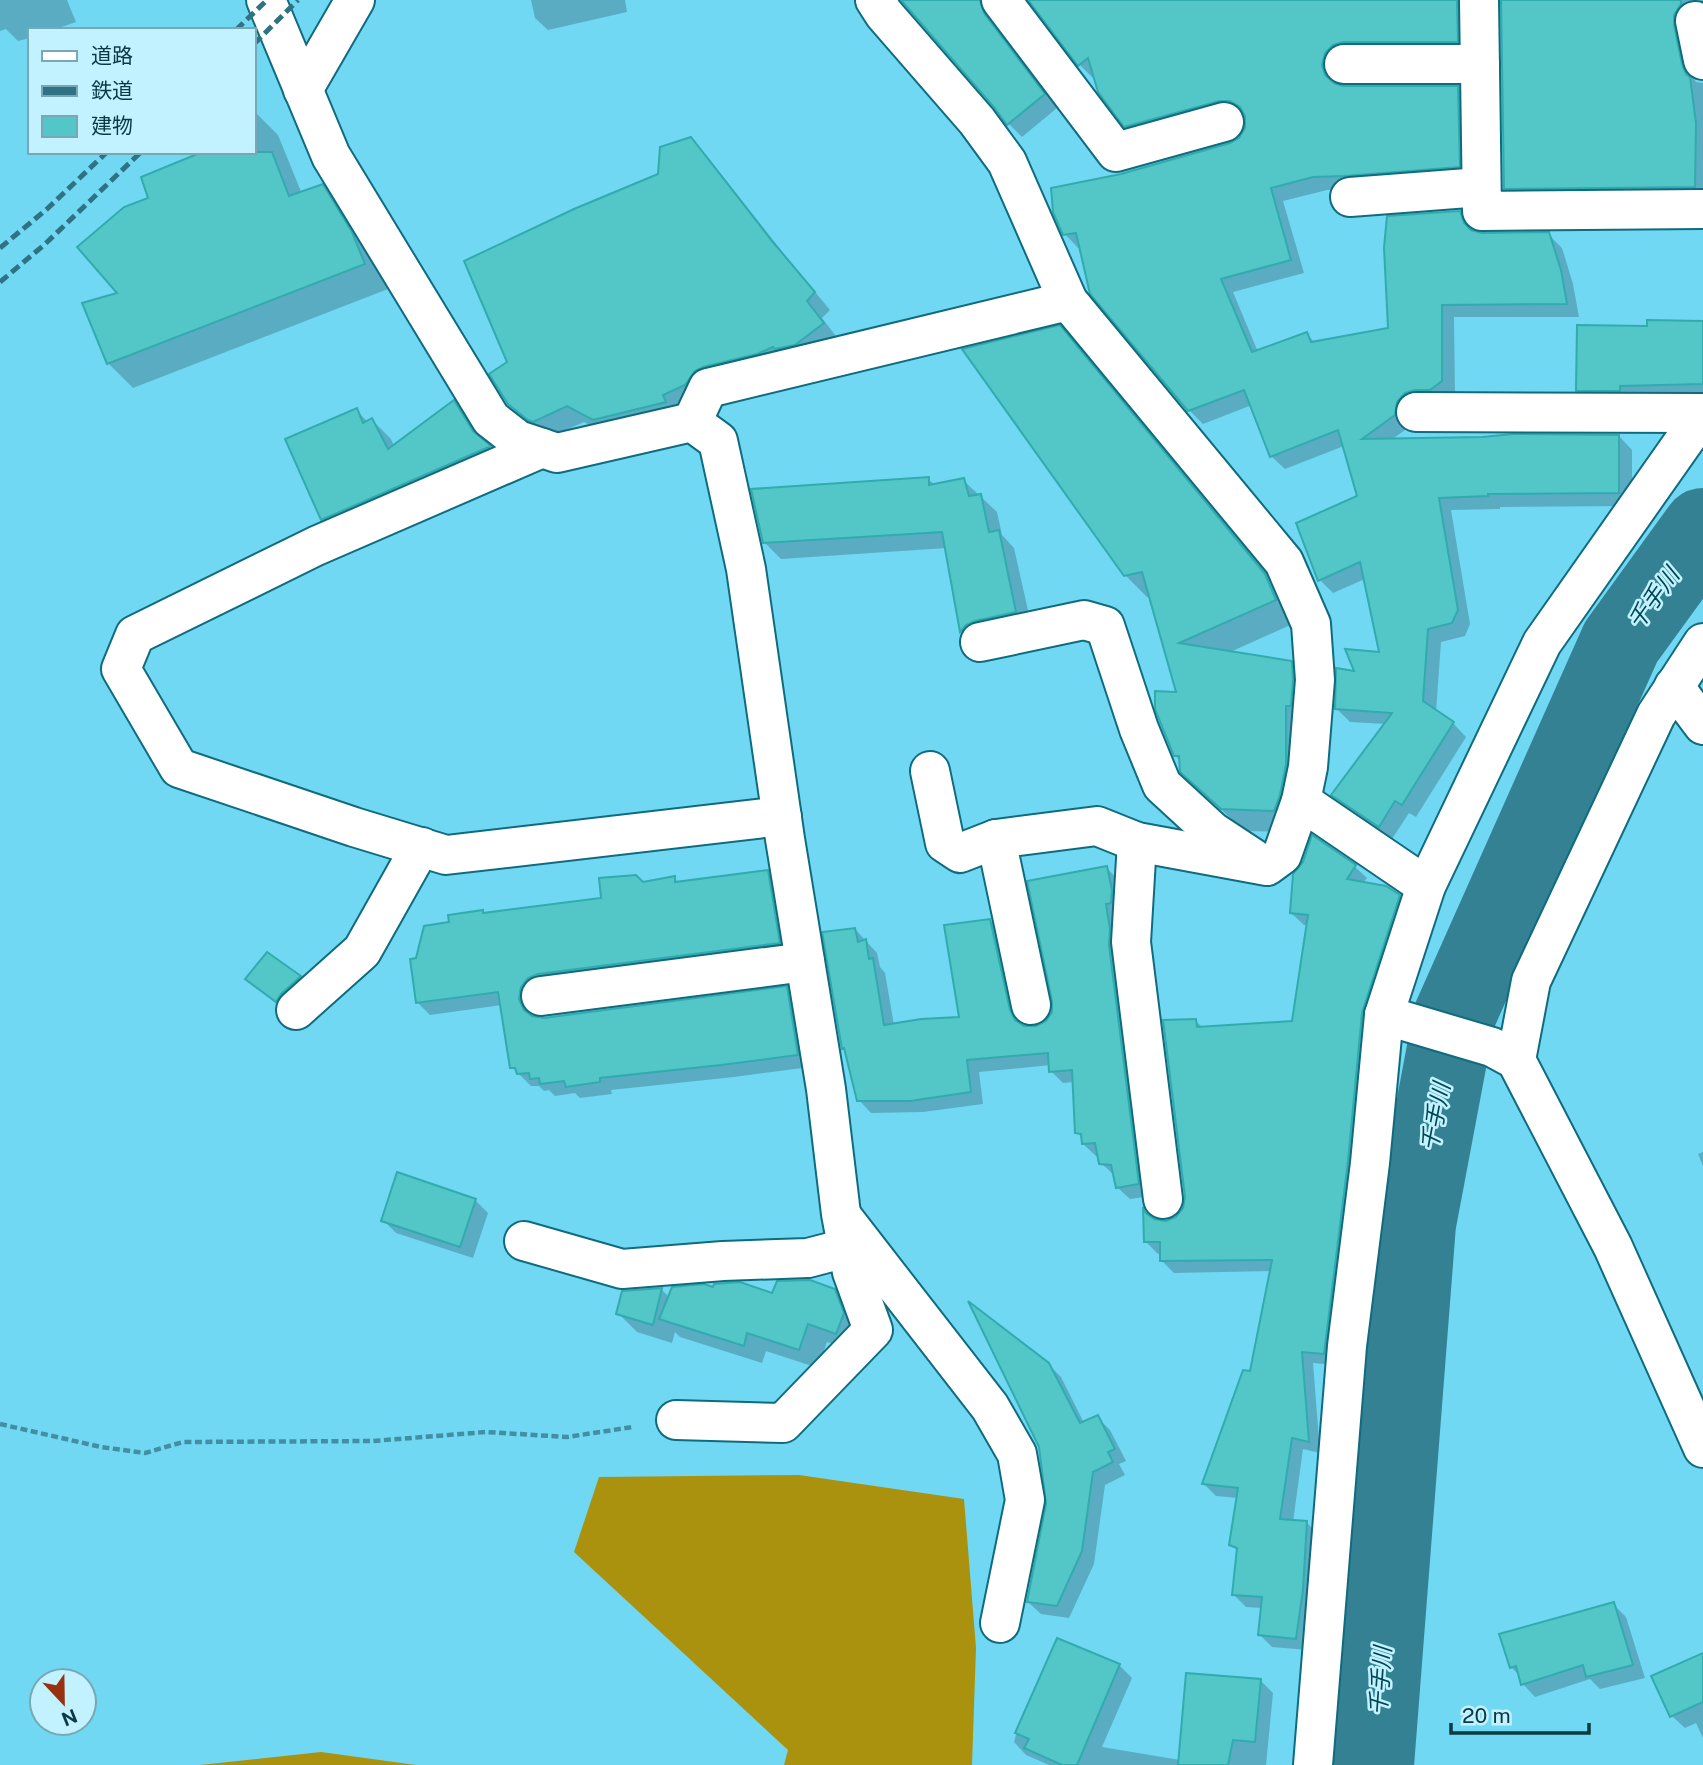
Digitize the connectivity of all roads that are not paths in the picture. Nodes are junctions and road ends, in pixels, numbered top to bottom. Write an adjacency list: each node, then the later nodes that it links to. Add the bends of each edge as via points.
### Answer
1 (266, 0): 10 (street)
2 (355, 0): 10 (street)
3 (875, 0): 15 (street, via 1007,162)
4 (1001, 0): 11 (street, via 1116,152)
5 (1479, 0): 9 (street)
6 (1695, 21): 7 (street)
7 (1703, 60)
8 (1344, 64): 9 (street)
9 (1480, 64): 12 (street)
10 (303, 90): 19 (street, via 331,156 491,419 519,440)
11 (1224, 122)
12 (1481, 187): 13 (street); 14 (street, via 1482,211)
13 (1350, 197)
14 (1703, 209)
15 (1068, 301): 18 (street, via 708,388); 25 (street, via 1284,562 1311,624 1315,680)
16 (1416, 412): 17 (street)
17 (1703, 413): 31 (street, via 1542,643)
18 (692, 422): 19 (street, via 557,453); 26 (street, via 718,441 746,569)
19 (542, 448): 29 (street, via 316,546 135,635 121,668 179,768)
20 (980, 642): 30 (street, via 1084,620 1105,626 1162,785 1212,831)
21 (1703, 643): 22 (street)
22 (1674, 686): 23 (street); 37 (street, via 1656,715 1531,981)
23 (1703, 725)
24 (930, 771): 27 (street, via 946,843 960,853)
25 (1301, 801): 30 (street, via 1282,855); 31 (street)
26 (782, 817): 29 (street, via 446,855); 32 (street)
27 (996, 839): 28 (street, via 1097,826); 34 (street)
28 (1137, 842): 30 (street); 38 (street, via 1131,942)
29 (422, 847): 35 (street, via 362,951)
30 (1266, 866)
31 (1426, 886): 36 (street)
32 (805, 962): 33 (street); 39 (street)
33 (541, 996)
34 (1031, 1005)
35 (296, 1010)
36 (1394, 1017): 37 (street); 45 (street, via 1347,1346)
37 (1504, 1054): 43 (street, via 1613,1247)
38 (1163, 1199)
39 (841, 1214): 41 (street); 44 (street, via 990,1407 1017,1454 1025,1500)
40 (523, 1241): 41 (street, via 622,1269)
41 (848, 1252): 42 (street, via 873,1330 783,1423)
42 (676, 1420)
43 (1703, 1448)
44 (1000, 1623)
45 (1313, 1765)

